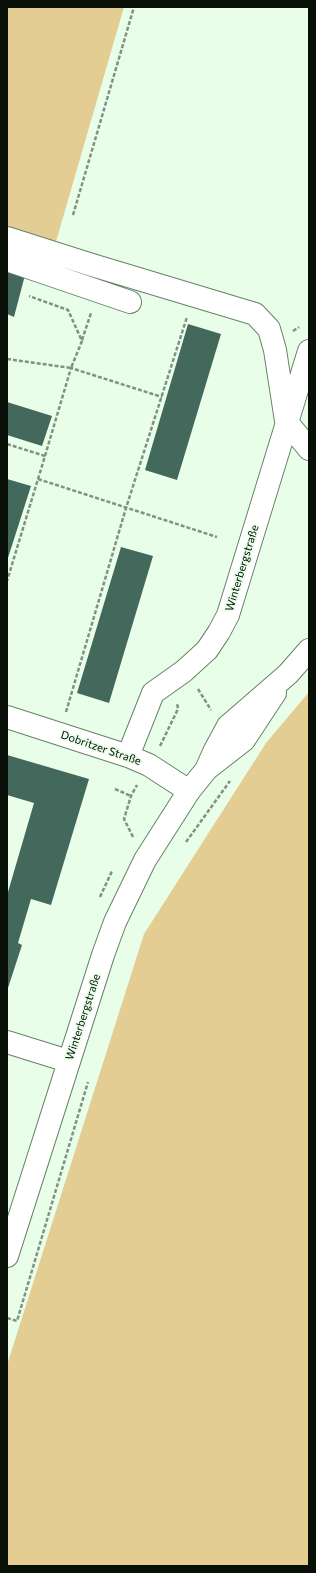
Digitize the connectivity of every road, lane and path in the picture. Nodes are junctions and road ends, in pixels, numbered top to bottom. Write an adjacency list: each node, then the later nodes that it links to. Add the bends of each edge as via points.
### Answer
1 (134, 7): 2 (path)
2 (73, 215)
3 (7, 238): 14 (main road, via 255,314 269,328)
4 (7, 260): 5 (main road)
5 (99, 292): 7 (main road); 9 (path)
6 (29, 296): 9 (path, via 68,310)
7 (130, 302)
8 (187, 314): 13 (path)
9 (82, 341): 12 (path)
10 (309, 351): 14 (main road, Winterbergstraße)
11 (7, 359): 12 (path)
12 (71, 368): 13 (path); 17 (path)
13 (162, 396): 19 (path)
14 (286, 421): 16 (main road); 23 (main road, Winterbergstraße, via 228,615 207,650)
15 (7, 444): 17 (path)
16 (309, 449)
17 (45, 456): 18 (path)
18 (38, 479): 19 (path); 21 (path)
19 (126, 508): 20 (path); 27 (path)
20 (217, 537)
21 (7, 581)
22 (309, 650): 24 (main road)
23 (184, 671): 26 (path, via 212,711); 28 (main road, Winterbergstraße, via 153,693)
24 (288, 674): 26 (main road); 29 (main road, via 244,740)
25 (7, 717): 27 (main road, Dobritzer Straße)
26 (228, 726): 29 (main road)
27 (58, 734): 28 (main road, Dobritzer Straße)
28 (128, 756): 32 (main road, Dobritzer Straße, via 149,765)
29 (206, 770): 32 (main road, Winterbergstraße)
30 (234, 775): 34 (path)
31 (115, 789): 33 (path)
32 (189, 791): 36 (main road, Winterbergstraße, via 145,860 115,922)
33 (130, 796)
34 (184, 845)
35 (7, 1042): 36 (main road)
36 (68, 1061): 38 (main road, Winterbergstraße)
37 (89, 1079): 39 (path, via 17,1321)
38 (7, 1256)
39 (7, 1318)

